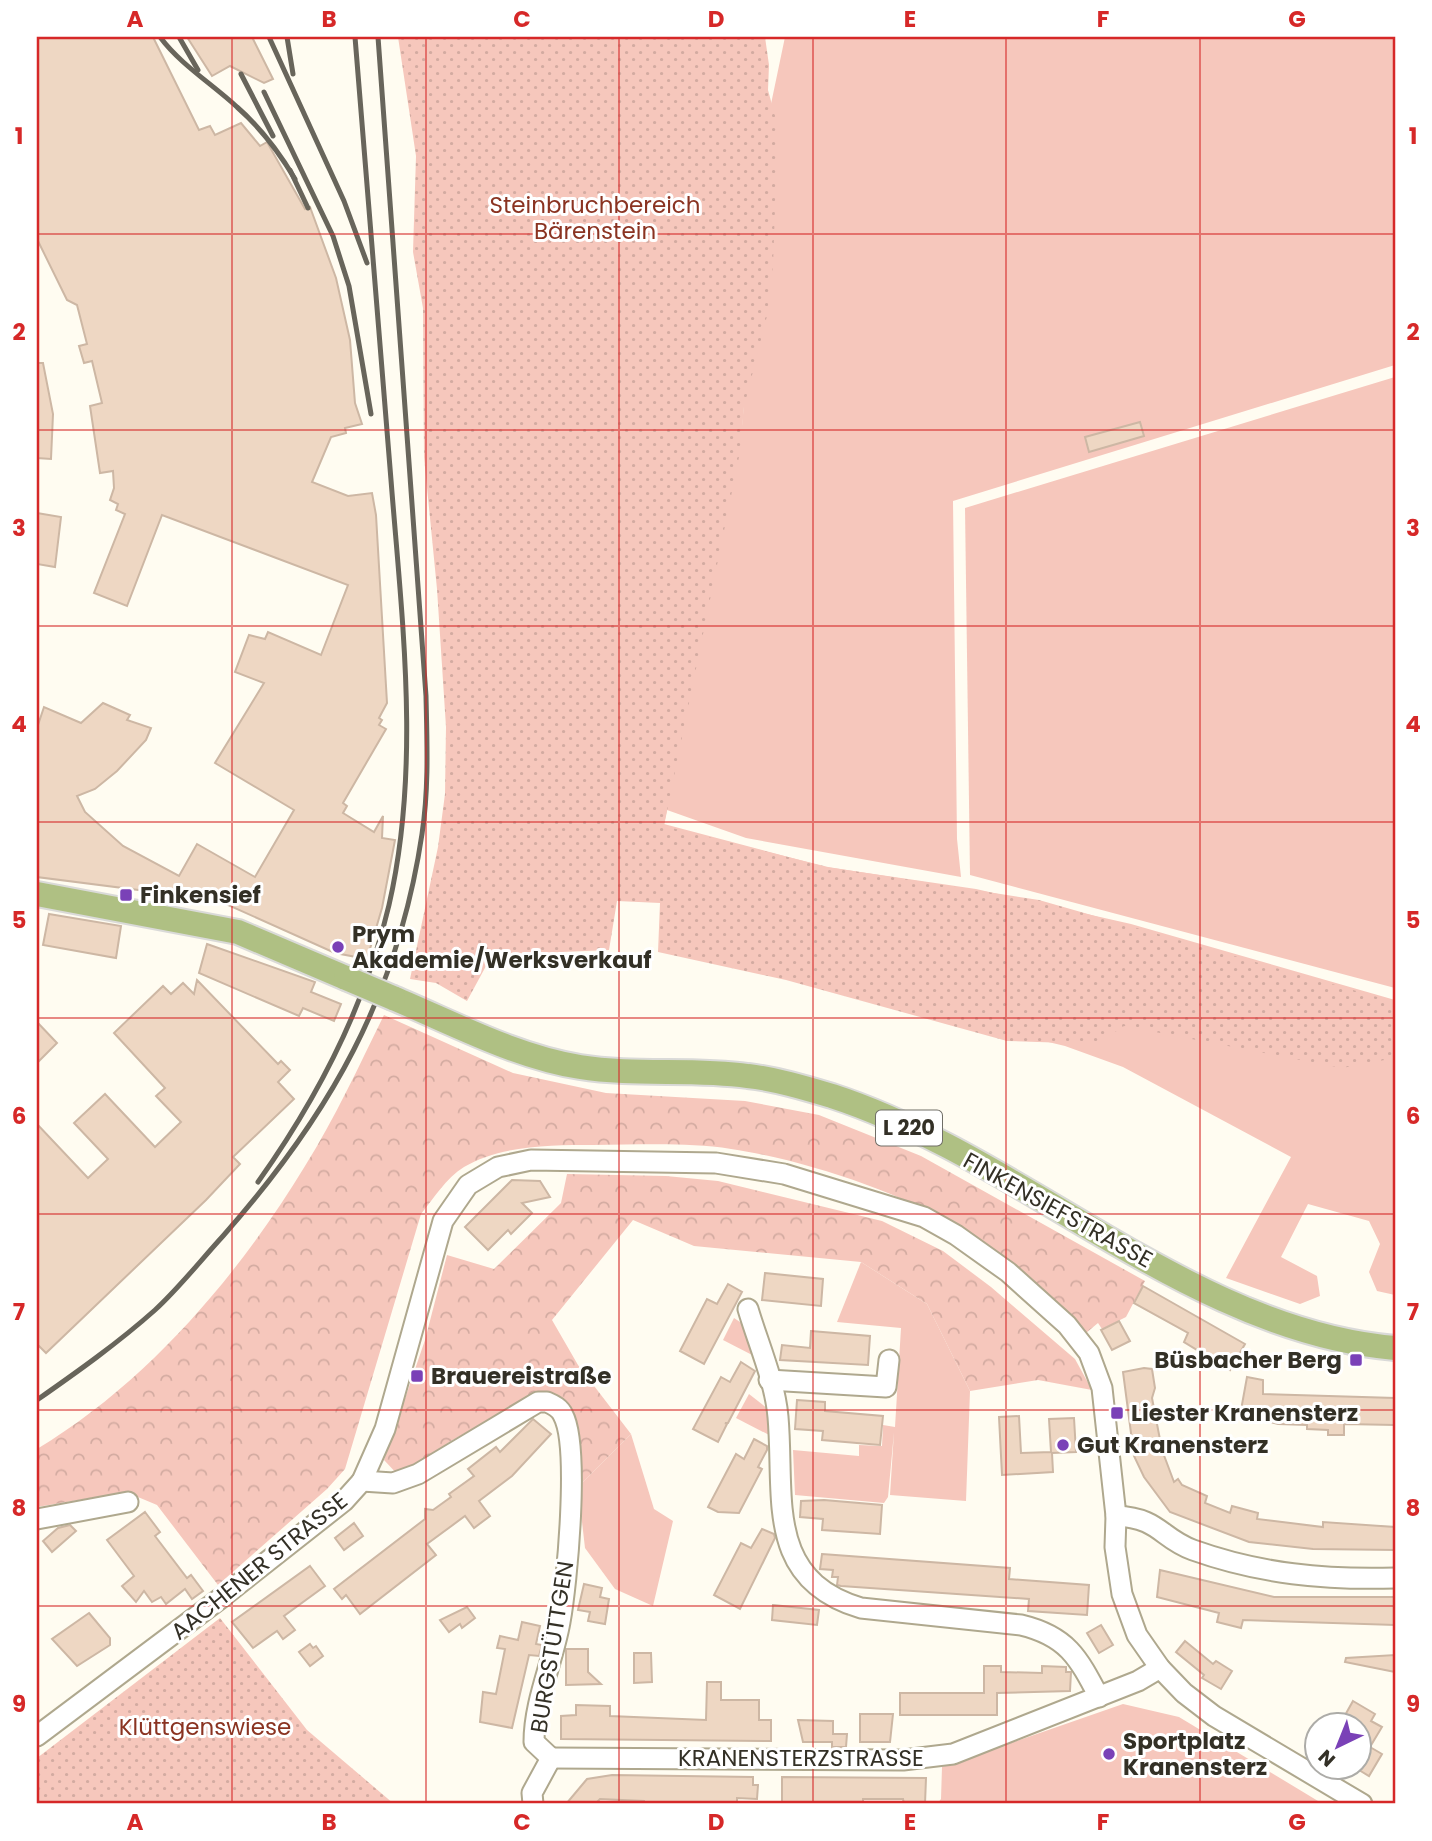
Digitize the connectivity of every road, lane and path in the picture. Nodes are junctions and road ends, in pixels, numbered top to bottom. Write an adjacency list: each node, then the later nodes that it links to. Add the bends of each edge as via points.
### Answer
1 (37, 894): 3 (main road, FINKENSIEFSTRASSE / L 220, bridge, via 238,932 510,1047 580,1067 748,1076 830,1096 932,1140 1164,1270 1258,1313 1315,1335)
2 (748, 1309): 5 (street)
3 (1395, 1348)
4 (889, 1360): 5 (street, via 887,1387)
5 (769, 1380): 12 (street, via 778,1414 781,1510 788,1547 815,1586 839,1602 861,1608 1044,1631 1080,1661)
6 (362, 1481): 8 (street, AACHENER STRASSE, via 385,1429 443,1222 468,1185 498,1167 531,1160 716,1163 783,1174 924,1217 1008,1272 1046,1305 1082,1342 1096,1367); 13 (street, AACHENER STRASSE, via 344,1501 241,1582); 14 (street, BURGSTÜTTGEN, via 393,1483 418,1474 538,1402 547,1402 565,1417 570,1468 567,1556 560,1622 534,1723 534,1742)
7 (128, 1502): 9 (street)
8 (1116, 1516): 10 (street, via 1149,1521 1189,1548 1278,1573); 11 (street, AACHENER STRASSE, via 1122,1594 1137,1635)
9 (37, 1519)
10 (1395, 1578)
11 (1160, 1668): 12 (street, KRANENSTERZSTRASSE); 16 (street, AACHENER STRASSE, via 1214,1716)
12 (1099, 1696): 14 (street, KRANENSTERZSTRASSE, via 953,1754 903,1760)
13 (37, 1736)
14 (551, 1758): 15 (street, BURGSTÜTTGEN, via 533,1793)
15 (533, 1804)
16 (1362, 1804)

